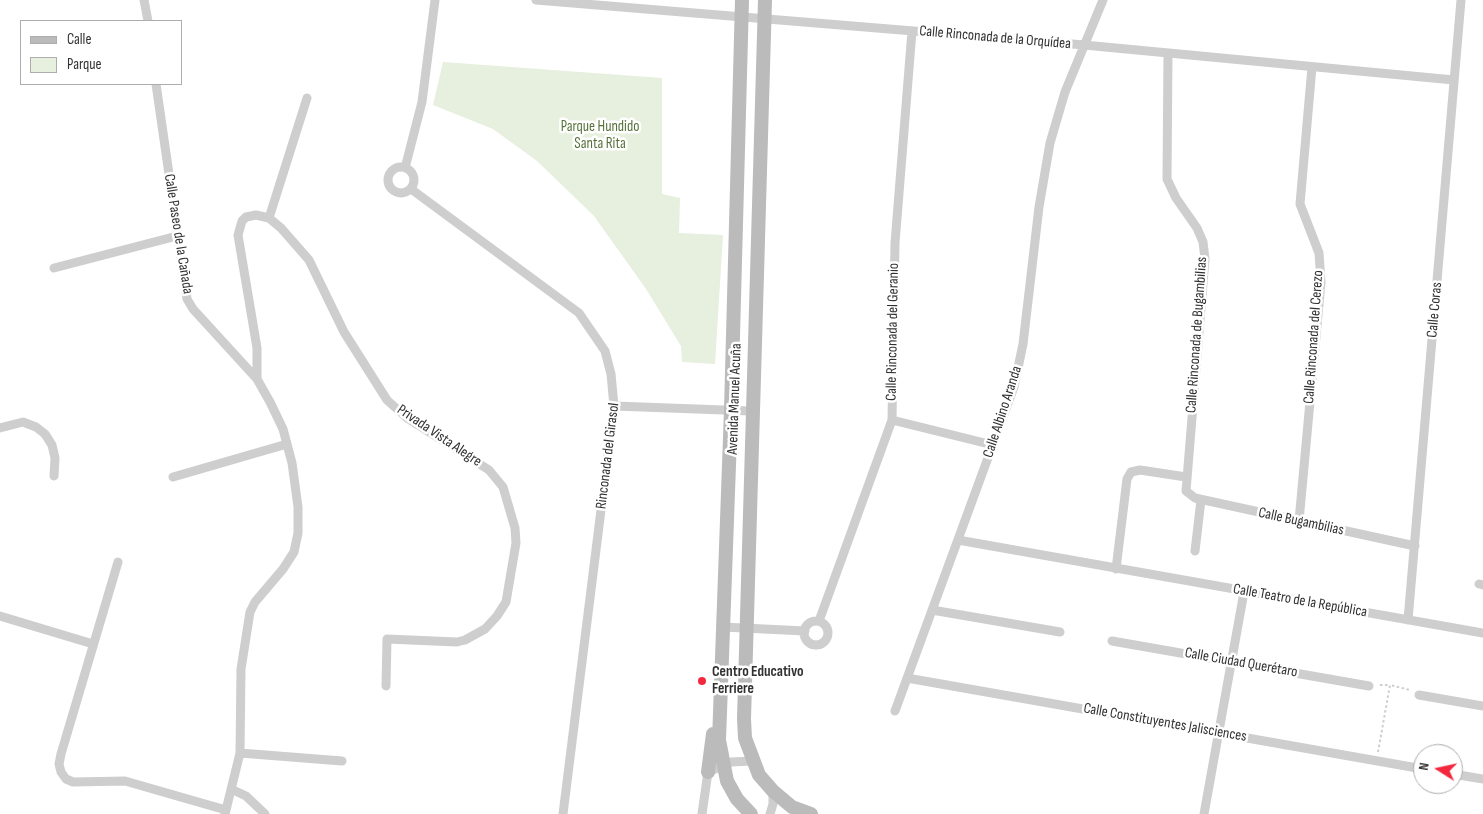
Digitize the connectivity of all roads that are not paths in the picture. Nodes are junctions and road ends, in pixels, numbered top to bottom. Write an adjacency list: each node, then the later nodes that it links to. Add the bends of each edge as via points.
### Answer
1 (144, 0): 10 (street)
2 (434, 0): 18 (street, via 422,102)
3 (536, 0): 8 (street, Calle Rinconada de la Orquídea)
4 (742, 0): 8 (street, Avenida Manuel Acuña)
5 (765, 0): 9 (street, Avenida Manuel Acuña)
6 (1103, 0): 12 (street, Calle Albino Aranda)
7 (1461, 0): 15 (street, Calle Coras)
8 (741, 17): 9 (street, Calle Rinconada de la Orquídea); 25 (street, Avenida Manuel Acuña)
9 (764, 19): 11 (street, Calle Rinconada de la Orquídea); 26 (street, Avenida Manuel Acuña)
10 (148, 20)
11 (912, 31): 12 (street, Calle Rinconada de la Orquídea); 27 (street, Calle Rinconada del Geranio, via 895,243)
12 (1084, 46): 13 (street, Calle Rinconada de la Orquídea); 30 (street, Calle Albino Aranda, via 1065,92 1050,143 1023,344 1014,387)
13 (1168, 53): 14 (street, Calle Rinconada de la Orquídea); 33 (street, Calle Rinconada de Bugambilias, via 1167,179 1197,228 1203,242 1204,259)
14 (1312, 67): 15 (street, Calle Rinconada de la Orquídea); 36 (street, Calle Rinconada del Cerezo, via 1300,204 1319,253 1321,282)
15 (1454, 80): 38 (street, Calle Coras)
16 (156, 85): 21 (street, Calle Paseo de la Cañada)
17 (307, 98): 20 (street)
18 (405, 168): 19 (street, via 412,173); 19 (street, via 390,172 390,188 396,193)
19 (411, 189): 24 (street, Rinconada del Girasol, via 579,313 605,351 614,389)
20 (269, 218): 23 (street, via 256,214 246,217 238,235 257,348); 57 (street, Privada Vista Alegre, via 293,240 308,260 344,332 387,400 407,418 496,477 503,487 515,528 516,554 510,589 497,616 484,629 457,642 387,639)
21 (177, 236): 22 (street); 23 (street, Calle Paseo de la Cañada, via 187,299)
22 (54, 268)
23 (258, 379): 29 (street, Calle Paseo de la Cañada, via 283,428)
24 (614, 406): 25 (street); 75 (street, Rinconada del Girasol)
25 (731, 410): 26 (street); 47 (street, Avenida Manuel Acuña)
26 (751, 411): 48 (street, Avenida Manuel Acuña)
27 (892, 420): 30 (street); 46 (street, Calle Rinconada del Geranio)
28 (0, 428): 31 (street, via 23,422 36,426 45,434 54,452)
29 (287, 444): 32 (street); 63 (street, Calle Paseo de la Cañada, via 298,507 298,533 294,552 284,569 250,612 241,669)
30 (993, 445): 37 (street, Calle Albino Aranda)
31 (54, 476)
32 (173, 476)
33 (1186, 477): 34 (street, Calle Rinconada de Bugambilias); 41 (street, via 1140,470 1132,472 1127,479)
34 (1189, 495): 35 (street, Calle Bugambilias)
35 (1202, 500): 36 (street, Calle Bugambilias); 39 (street)
36 (1299, 521): 38 (street, Calle Bugambilias)
37 (958, 540): 41 (street, Calle Teatro de la República); 43 (street, Calle Albino Aranda)
38 (1415, 546): 45 (street, Calle Coras)
39 (1195, 551)
40 (118, 562): 53 (street)
41 (1116, 569): 42 (street, Calle Teatro de la República)
42 (1244, 592): 45 (street, Calle Teatro de la República); 54 (street)
43 (932, 610): 50 (street); 55 (street, Calle Albino Aranda)
44 (0, 616): 53 (street)
45 (1408, 620): 51 (street, Calle Teatro de la República)
46 (819, 621): 49 (street, via 810,623); 49 (street, via 825,624 828,635 820,644 809,642)
47 (724, 628): 48 (street); 56 (street, Avenida Manuel Acuña)
48 (746, 629): 49 (street); 65 (street, Avenida Manuel Acuña, via 744,719 745,738)
49 (805, 631)
50 (1060, 632)
51 (1483, 633)
52 (1112, 641): 54 (street, Calle Ciudad Querétaro)
53 (93, 644): 73 (street, via 59,764 66,779 74,782 125,781)
54 (1231, 662): 58 (street, Calle Ciudad Querétaro); 62 (street)
55 (907, 678): 61 (street, Calle Albino Aranda); 62 (street, Calle Constituyentes Jalisciences)
56 (721, 681): 66 (street, via 719,740); 68 (street)
57 (386, 686)
58 (1369, 686)
59 (1419, 695): 60 (street)
60 (1483, 706)
61 (895, 711)
62 (1219, 733): 67 (street, Calle Constituyentes Jalisciences); 80 (street)
63 (240, 753): 64 (street); 71 (street, Calle Paseo de la Cañada)
64 (342, 761)
65 (752, 761): 66 (street); 72 (street, Avenida Manuel Acuña)
66 (722, 765): 68 (street); 77 (street, via 727,781)
67 (1413, 767)
68 (708, 772): 76 (street)
69 (1463, 776): 70 (street)
70 (1483, 779)
71 (231, 789): 73 (street, Calle Paseo de la Cañada); 74 (street, via 246,796)
72 (773, 791): 78 (street); 79 (street, Avenida Manuel Acuña, via 792,807)
73 (226, 812)
74 (265, 814)
75 (563, 814)
76 (702, 814)
77 (751, 814)
78 (770, 814)
79 (811, 814)
80 (1204, 814)

